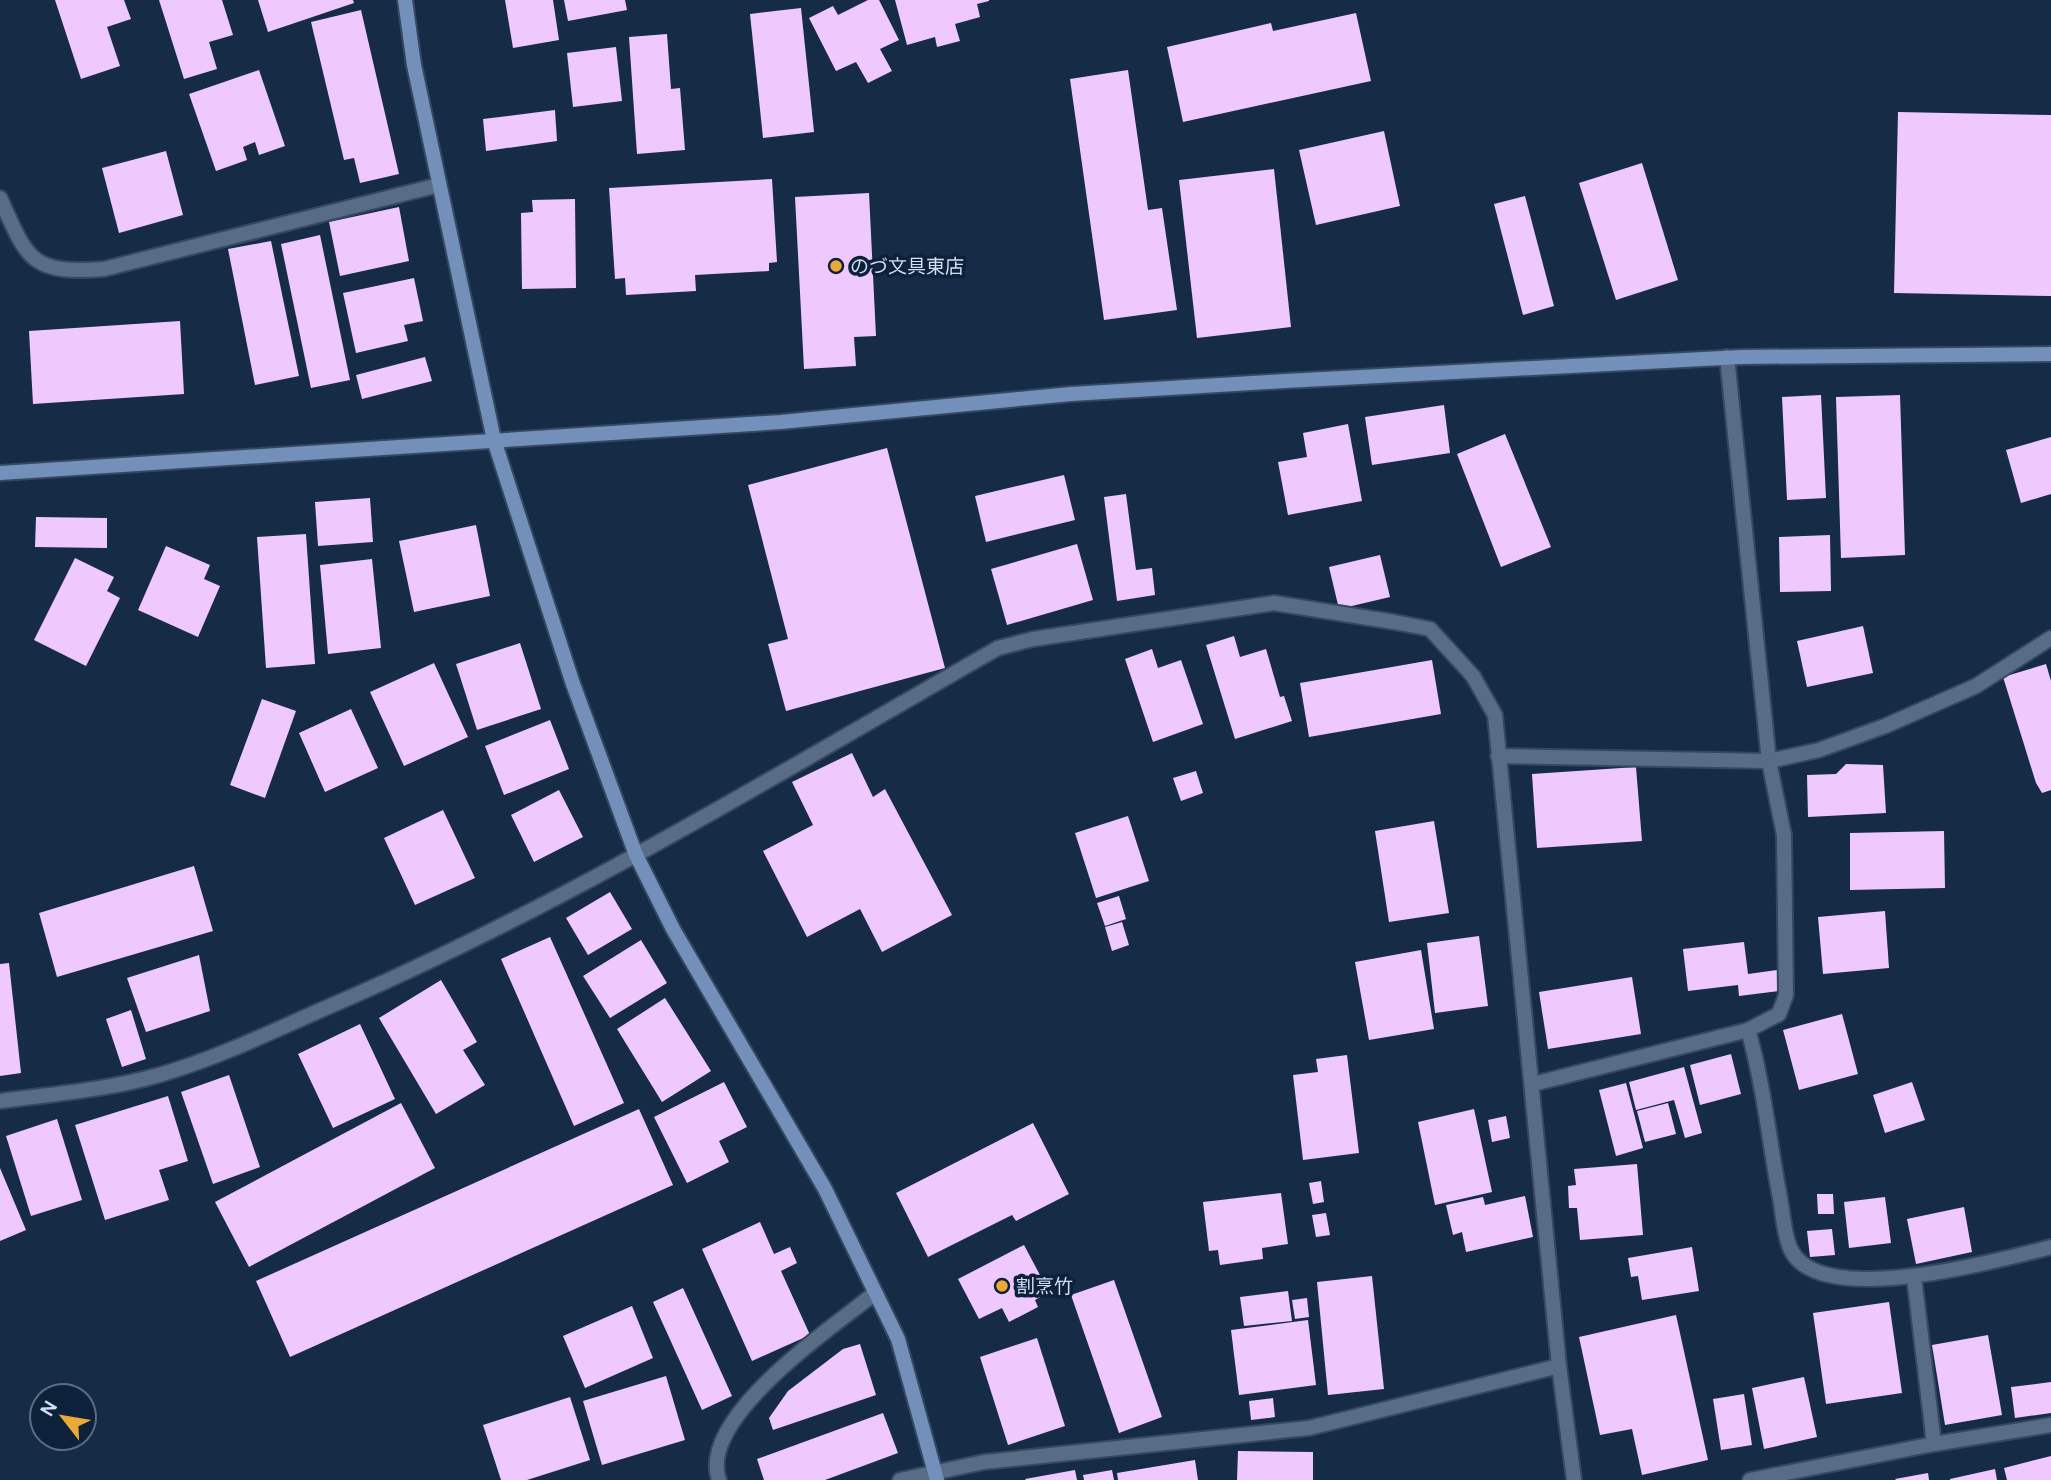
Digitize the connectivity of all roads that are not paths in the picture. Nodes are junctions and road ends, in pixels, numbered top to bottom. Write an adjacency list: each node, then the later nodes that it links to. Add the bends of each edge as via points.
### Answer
1 (405, 0): 2 (street)
2 (439, 185): 3 (street, via 104,269 69,271 46,267 24,252); 6 (street)
3 (0, 198)
4 (2051, 354): 5 (street)
5 (1727, 357): 6 (street, via 1071,394 781,422); 10 (street)
6 (494, 440): 7 (street); 11 (street, via 573,684)
7 (0, 473)
8 (2051, 638): 10 (street, via 1976,686 1885,726 1819,750)
9 (1498, 756): 10 (street); 11 (street, via 1495,715 1473,676 1430,629 1274,603 998,648); 13 (street)
10 (1769, 761): 12 (street, via 1784,835 1786,995 1779,1014)
11 (636, 855): 14 (street, via 437,959 222,1053 120,1085); 17 (street, via 673,929 825,1189)
12 (1748, 1030): 13 (street); 16 (street, via 1761,1073 1790,1250 1806,1268 1831,1276)
13 (1533, 1084): 18 (street)
14 (0, 1101)
15 (2051, 1247): 16 (street, via 1973,1268)
16 (1914, 1277): 20 (street)
17 (875, 1293): 21 (street, via 898,1339); 22 (street, via 773,1376 738,1413 718,1446 715,1469)
18 (1559, 1366): 21 (street, via 1309,1428 984,1462); 24 (street)
19 (2051, 1425): 20 (street)
20 (1934, 1444): 25 (street)
21 (936, 1476): 23 (street)
22 (719, 1480)
23 (900, 1480)
24 (1574, 1480)
25 (1750, 1480)

